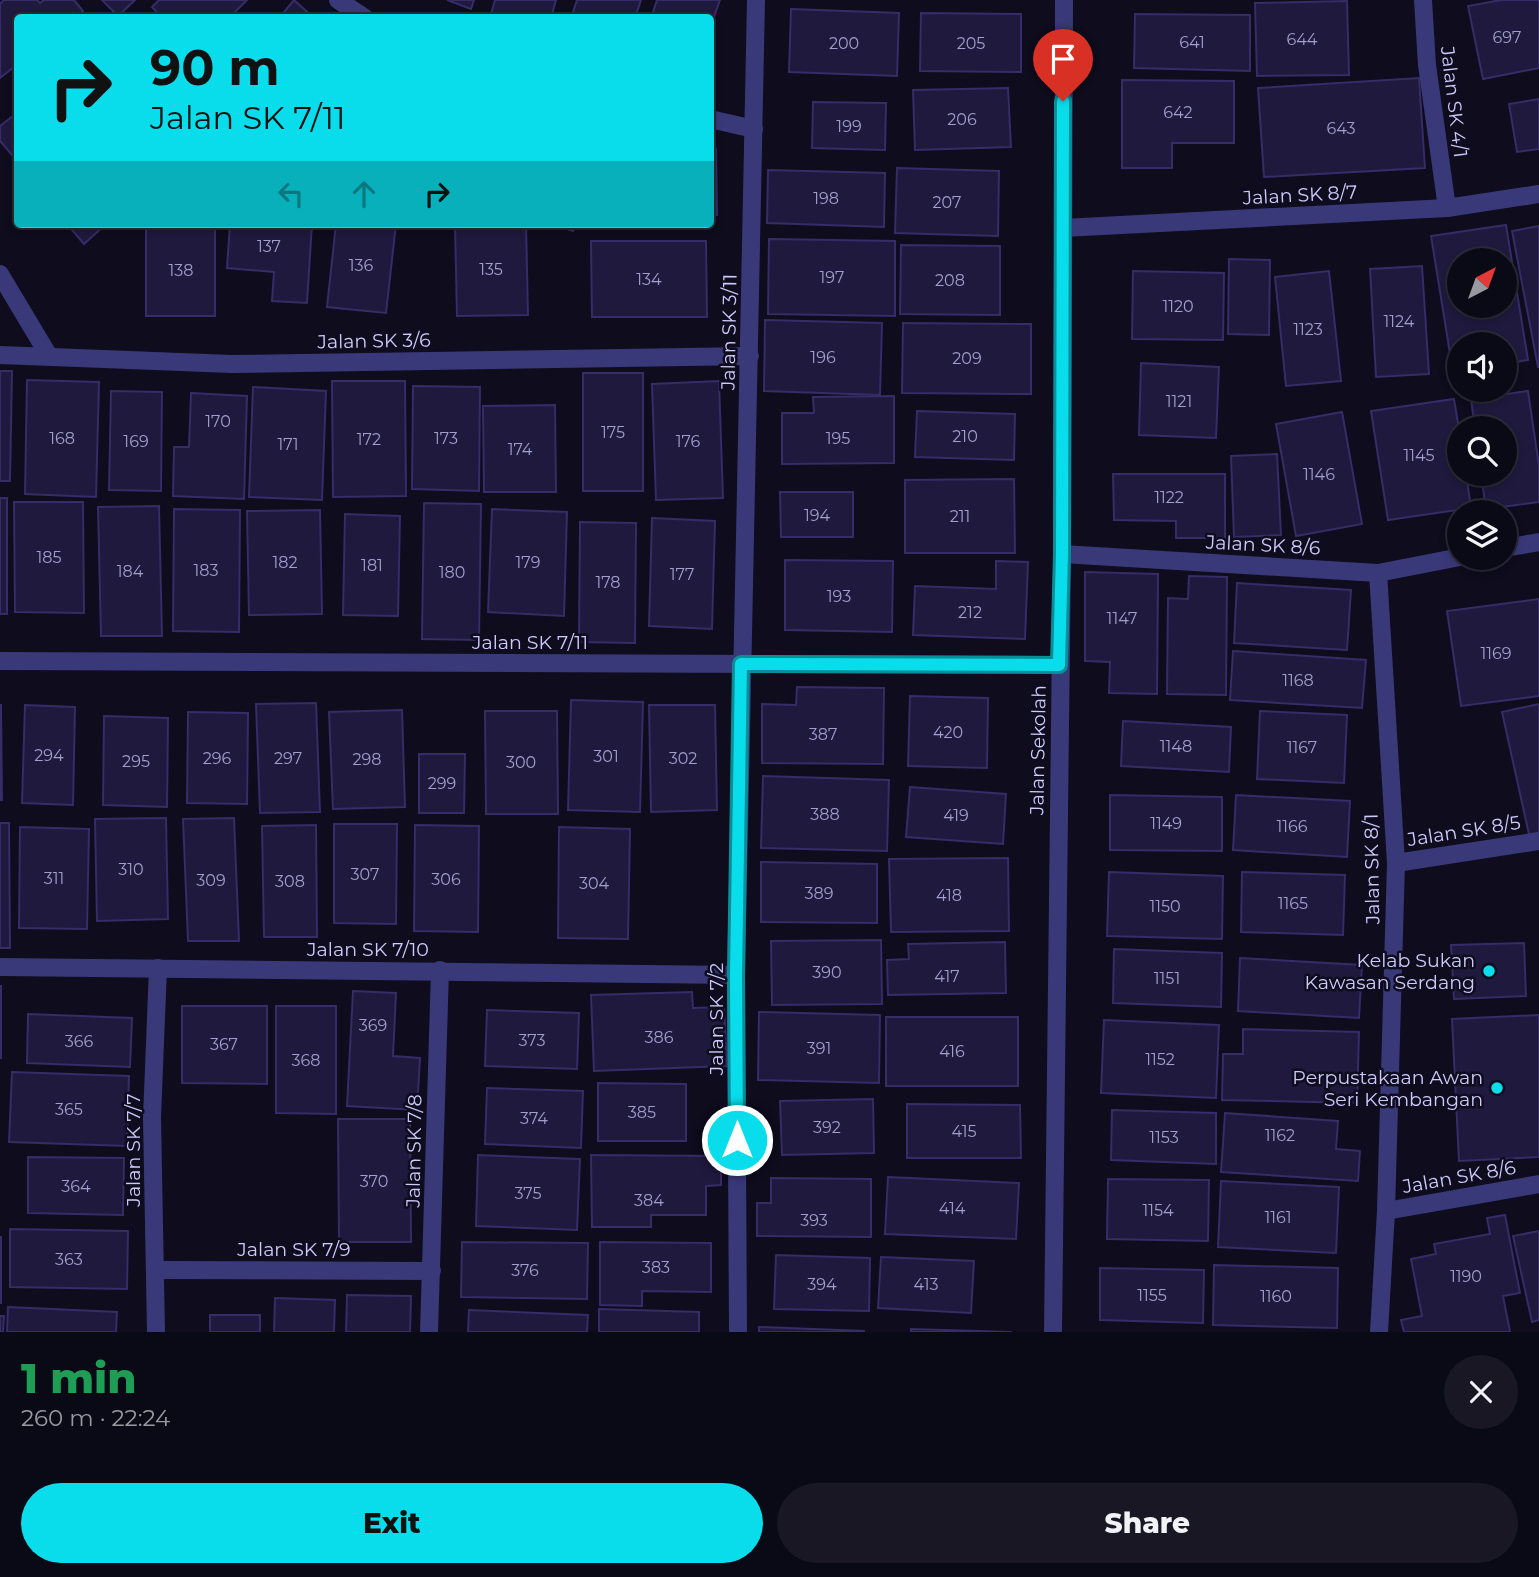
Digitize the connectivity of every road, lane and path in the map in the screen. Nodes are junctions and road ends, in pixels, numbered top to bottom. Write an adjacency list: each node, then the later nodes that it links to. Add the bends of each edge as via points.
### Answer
1 (338, 0): 5 (street)
2 (756, 0): 7 (street, Jalan SK 3/11)
3 (1064, 0): 10 (street, Jalan Sekolah)
4 (1423, 0): 9 (street, Jalan SK 4/1)
5 (359, 14)
6 (714, 120): 7 (street)
7 (754, 129): 14 (street, Jalan SK 3/11)
8 (1539, 194): 9 (street, Jalan SK 8/7)
9 (1447, 208): 10 (street, Jalan SK 8/7)
10 (1063, 228): 17 (street, Jalan Sekolah)
11 (0, 274): 13 (street)
12 (0, 355): 13 (street, Jalan SK 3/6)
13 (49, 356): 14 (street, Jalan SK 3/6, via 232,364)
14 (750, 356): 21 (street, Jalan SK 3/11)
15 (1539, 542): 16 (street)
16 (1517, 546)
17 (1062, 554): 19 (street, Jalan SK 8/6); 22 (street, Jalan Sekolah)
18 (1447, 560): 19 (street, Jalan SK 8/6)
19 (1378, 573): 24 (street, Jalan SK 8/1)
20 (0, 661): 21 (street, Jalan SK 7/11)
21 (741, 664): 22 (street, Jalan SK 7/11); 28 (street, Jalan SK 7/2)
22 (1059, 665): 36 (street, Jalan Sekolah)
23 (1539, 841): 24 (street, Jalan SK 8/5)
24 (1396, 863): 30 (street, Jalan SK 8/1)
25 (0, 967): 26 (street, Jalan SK 7/10)
26 (158, 968): 27 (street, Jalan SK 7/10); 31 (street, Jalan SK 7/7, via 152,1117)
27 (440, 970): 28 (street, Jalan SK 7/10); 32 (street, Jalan SK 7/8)
28 (736, 975): 35 (street, Jalan SK 7/2)
29 (1539, 1184): 30 (street, Jalan SK 8/6)
30 (1386, 1211): 37 (street, Jalan SK 8/1)
31 (155, 1270): 32 (street, Jalan SK 7/9); 33 (street, Jalan SK 7/7)
32 (432, 1271): 34 (street, Jalan SK 7/8)
33 (156, 1332)
34 (429, 1332)
35 (738, 1332)
36 (1053, 1332)
37 (1379, 1332)

